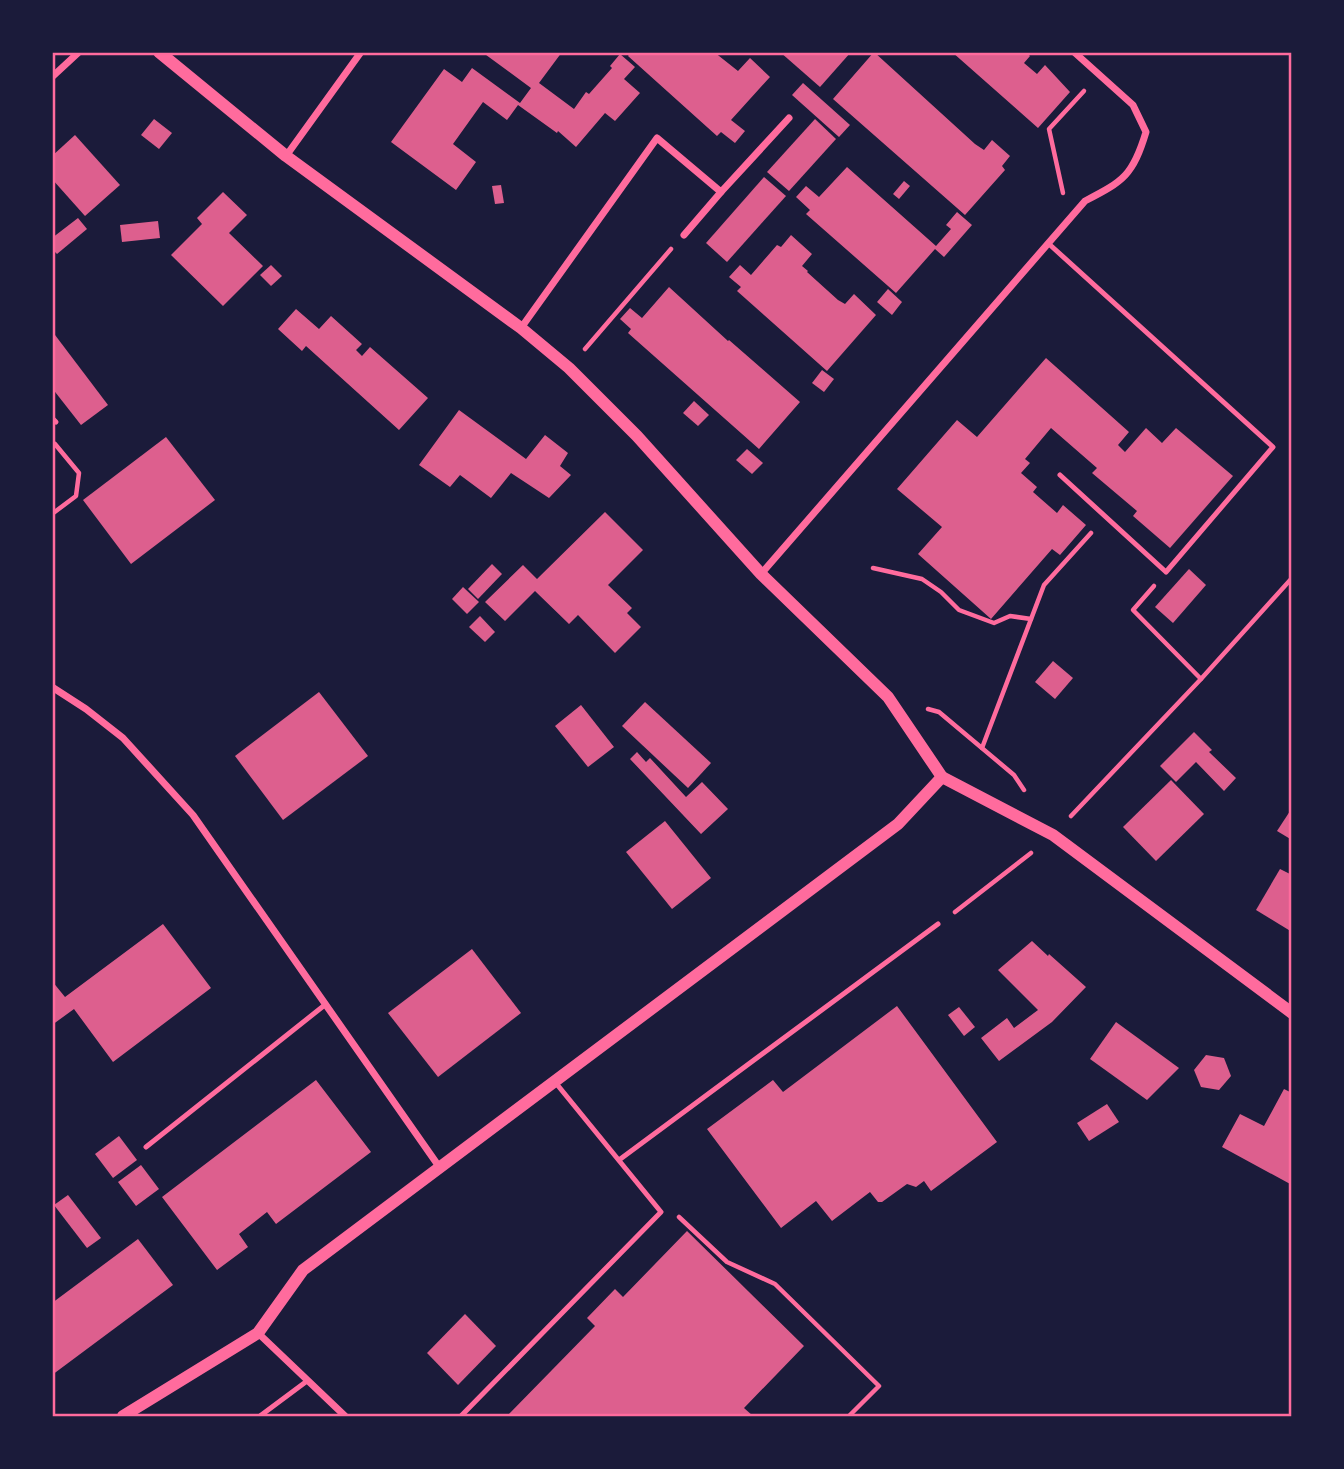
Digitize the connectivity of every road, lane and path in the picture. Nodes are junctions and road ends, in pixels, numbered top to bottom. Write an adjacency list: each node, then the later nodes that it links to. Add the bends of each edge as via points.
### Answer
1 (79, 52): 6 (street)
2 (159, 52): 8 (street)
3 (361, 52): 8 (street)
4 (1074, 52): 5 (street)
5 (1098, 74): 10 (path, via 1049,129); 10 (street, via 1133,105 1146,132 1138,156 1119,183 1085,201)
6 (52, 77)
7 (789, 118): 9 (street)
8 (286, 156): 13 (street)
9 (721, 192): 11 (street); 13 (street, via 657,138)
10 (1069, 220): 12 (street)
11 (684, 234): 14 (path)
12 (1049, 244): 20 (lane, via 1273,447); 21 (street)
13 (521, 328): 14 (street)
14 (569, 368): 21 (street)
15 (54, 420): 17 (path, via 53,441 79,473 76,496)
16 (1060, 475): 18 (lane)
17 (52, 514)
18 (1106, 517): 20 (lane); 23 (path, via 1044,585)
19 (873, 568): 23 (path, via 922,579 959,610 994,623 1010,616)
20 (1166, 572): 24 (path, via 1133,610)
21 (761, 574): 26 (street)
22 (1292, 578): 24 (path)
23 (1031, 619): 27 (path)
24 (1201, 679): 30 (path)
25 (52, 687): 32 (street, via 123,738 193,815)
26 (888, 697): 27 (path, via 939,712); 28 (street)
27 (982, 748): 29 (path, via 1014,775)
28 (942, 777): 30 (street); 34 (street, via 898,824)
29 (1027, 795)
30 (1053, 835): 31 (path); 33 (street)
31 (938, 925): 36 (lane)
32 (326, 1004): 35 (lane); 37 (street)
33 (1292, 1013)
34 (555, 1082): 36 (lane); 37 (street)
35 (146, 1147)
36 (619, 1160): 38 (lane)
37 (440, 1168): 39 (street, via 303,1270)
38 (661, 1212): 44 (lane); 45 (path, via 680,1217 727,1262 775,1284 879,1386)
39 (258, 1333): 40 (street); 41 (street)
40 (307, 1381): 42 (lane); 43 (street)
41 (123, 1416)
42 (260, 1416)
43 (345, 1416)
44 (461, 1416)
45 (849, 1416)

